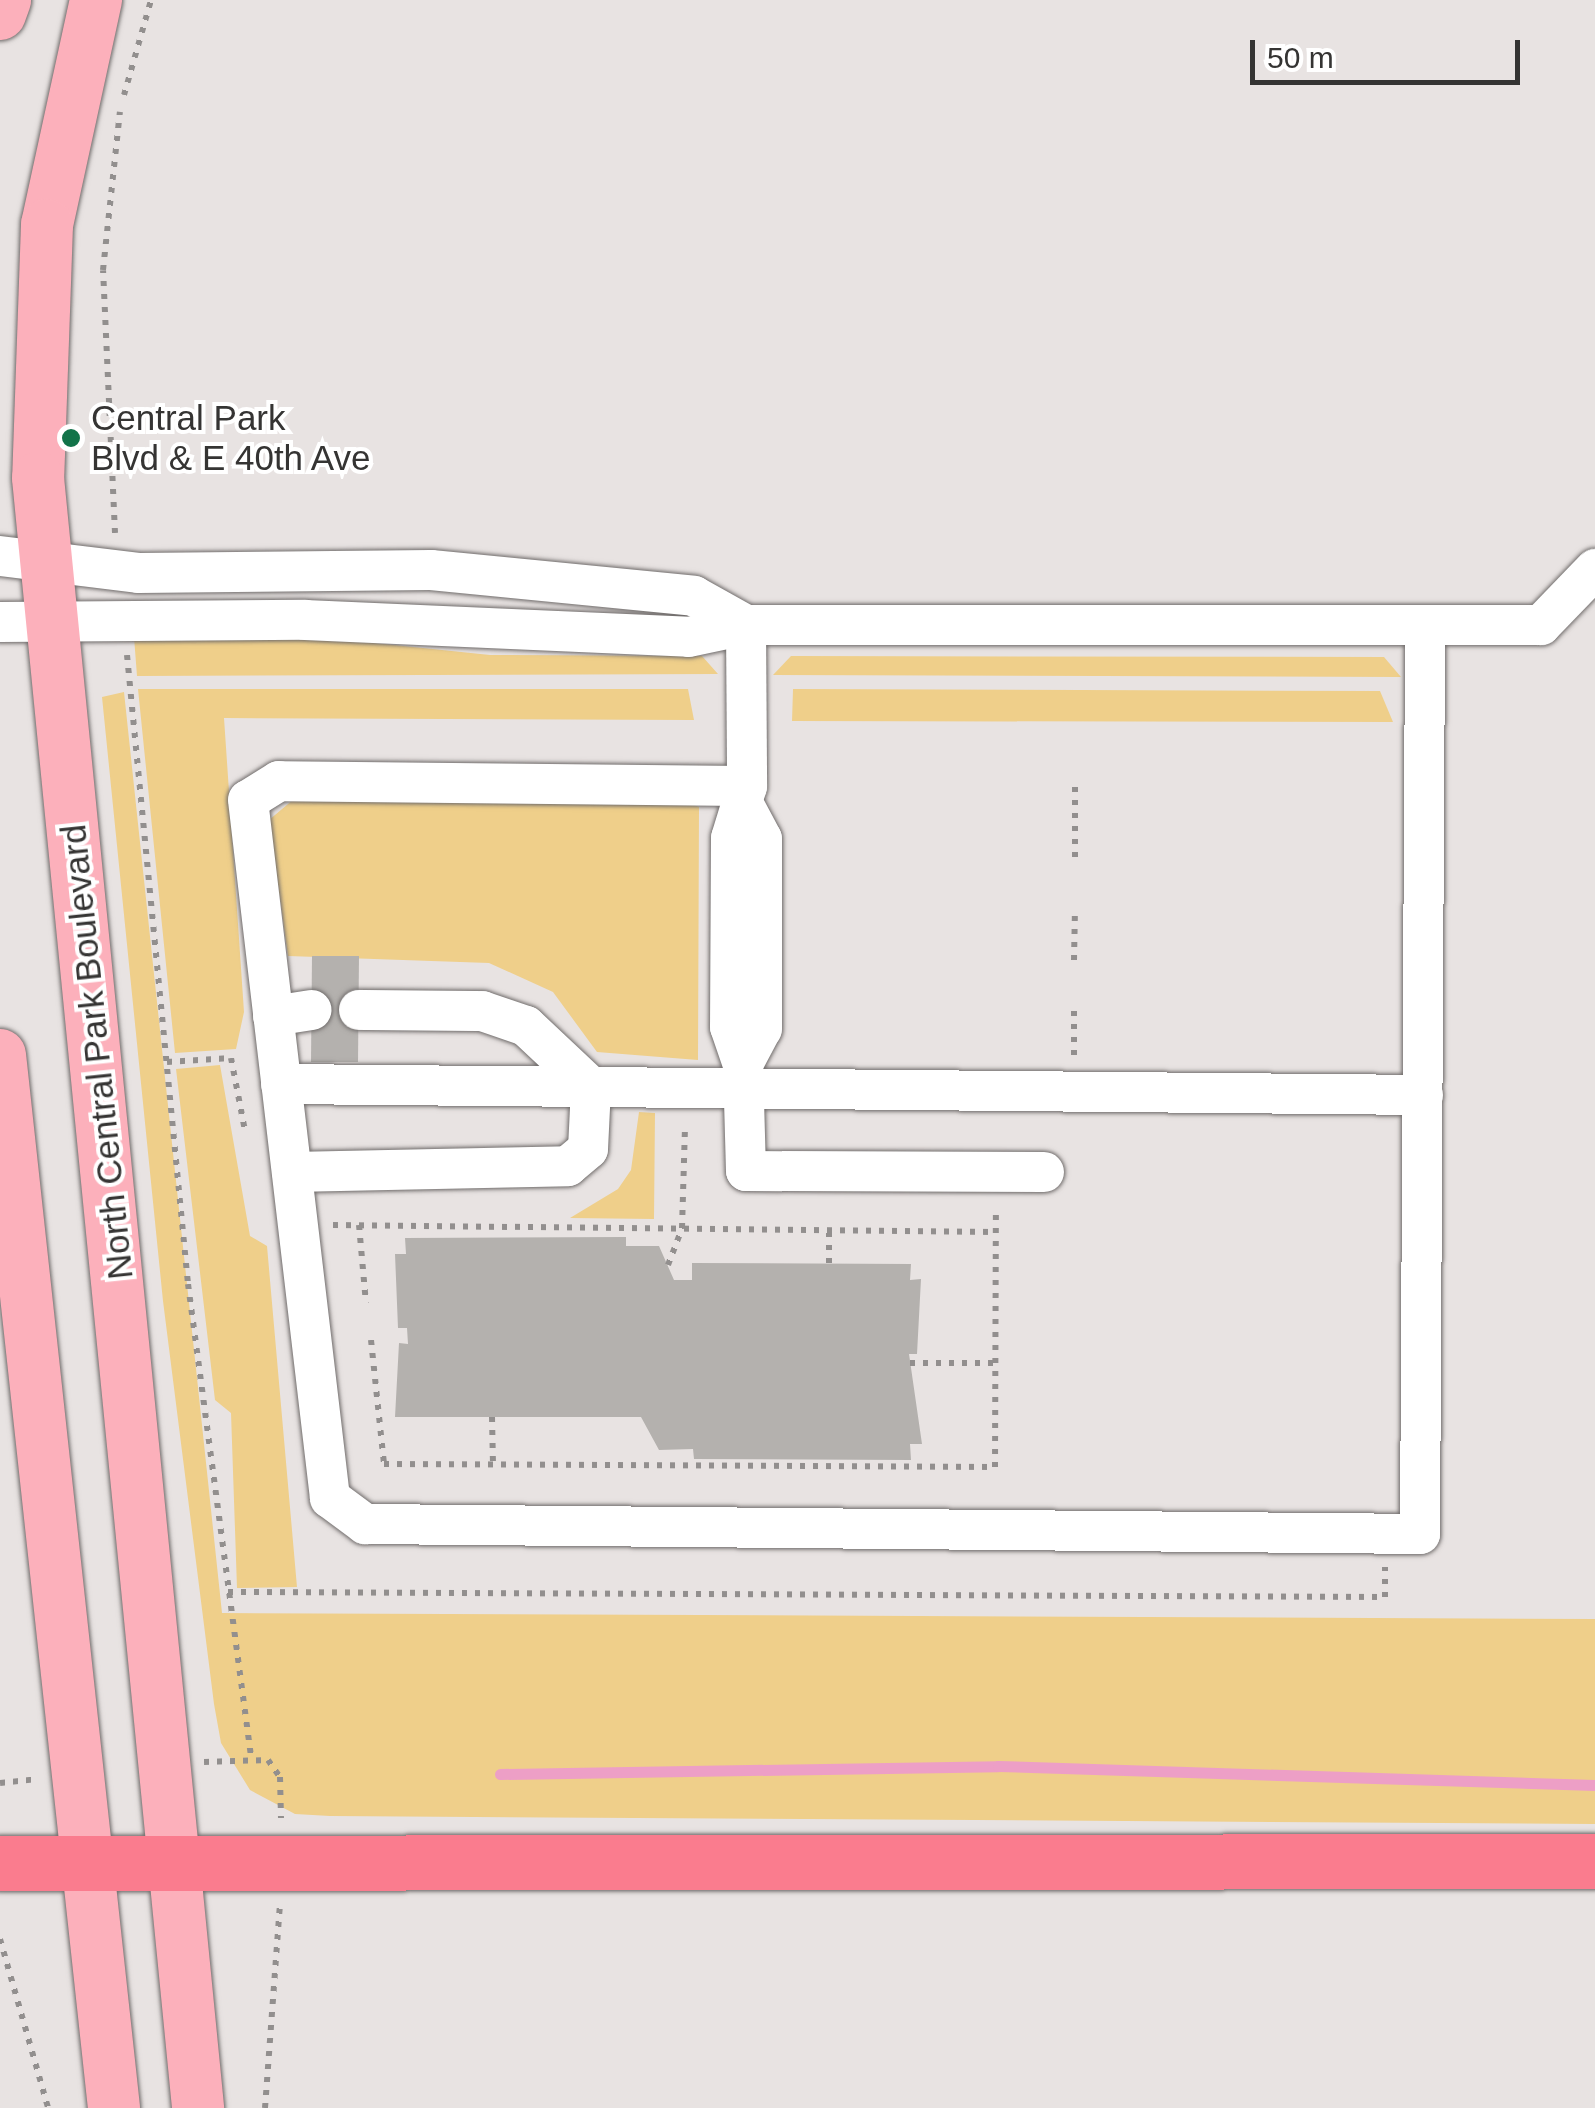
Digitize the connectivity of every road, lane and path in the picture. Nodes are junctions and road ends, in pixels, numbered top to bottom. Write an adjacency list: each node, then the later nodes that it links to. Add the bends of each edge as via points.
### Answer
1 (5, 0): 4 (main road)
2 (96, 0): 6 (main road, North Central Park Boulevard, via 47,225)
3 (152, 0): 5 (path, via 107,196)
4 (0, 14)
5 (116, 539)
6 (24, 558): 9 (main road, North Central Park Boulevard); 10 (street, via 138,573 432,570 694,596)
7 (1595, 568): 11 (street, via 1541,625)
8 (0, 622): 9 (street)
9 (53, 622): 10 (street, via 305,620 689,636); 52 (main road, North Central Park Boulevard)
10 (746, 624): 11 (street); 14 (street)
11 (1425, 626): 26 (street)
12 (126, 645): 22 (path)
13 (1075, 787): 15 (path)
14 (746, 797): 23 (street, via 731,838 730,1027); 24 (street, via 279,782 248,800 292,1013)
15 (1075, 862)
16 (1075, 908): 17 (path)
17 (1074, 960)
18 (1074, 1006): 21 (path)
19 (359, 1010): 25 (street, via 482,1011 526,1026)
20 (0, 1055): 55 (main road)
21 (1074, 1060)
22 (167, 1062): 28 (path, via 231,1058); 46 (path)
23 (743, 1076): 25 (street); 26 (street); 30 (street, via 746,1171)
24 (282, 1084): 25 (street); 29 (street)
25 (591, 1087): 29 (street, via 588,1149 568,1166)
26 (1422, 1095): 29 (street, via 1420,1534 365,1524 330,1498)
27 (685, 1115): 34 (path)
28 (248, 1146)
29 (292, 1172)
30 (1044, 1172)
31 (996, 1193): 35 (path)
32 (326, 1224): 33 (path)
33 (359, 1225): 34 (path); 39 (path)
34 (682, 1228): 36 (path); 38 (path)
35 (996, 1232): 36 (path); 42 (path)
36 (829, 1233): 37 (path)
37 (829, 1263)
38 (668, 1265)
39 (366, 1304)
40 (371, 1340): 44 (path, via 384,1464)
41 (910, 1362): 42 (path)
42 (995, 1363): 44 (path, via 995,1467)
43 (492, 1417): 44 (path)
44 (494, 1465)
45 (1386, 1555): 46 (path, via 1385,1597)
46 (228, 1592): 47 (path)
47 (251, 1757): 48 (path); 51 (path, via 276,1768)
48 (228, 1760)
49 (0, 1782): 50 (path)
50 (11, 1782)
51 (282, 1810)
52 (176, 1861): 53 (highway); 55 (highway); 60 (main road, North Central Park Boulevard)
53 (1595, 1861)
54 (0, 1862): 55 (highway)
55 (85, 1862): 59 (main road)
56 (280, 1899): 61 (path)
57 (0, 1939): 58 (path)
58 (48, 2108)
59 (114, 2108)
60 (198, 2108)
61 (266, 2108)

